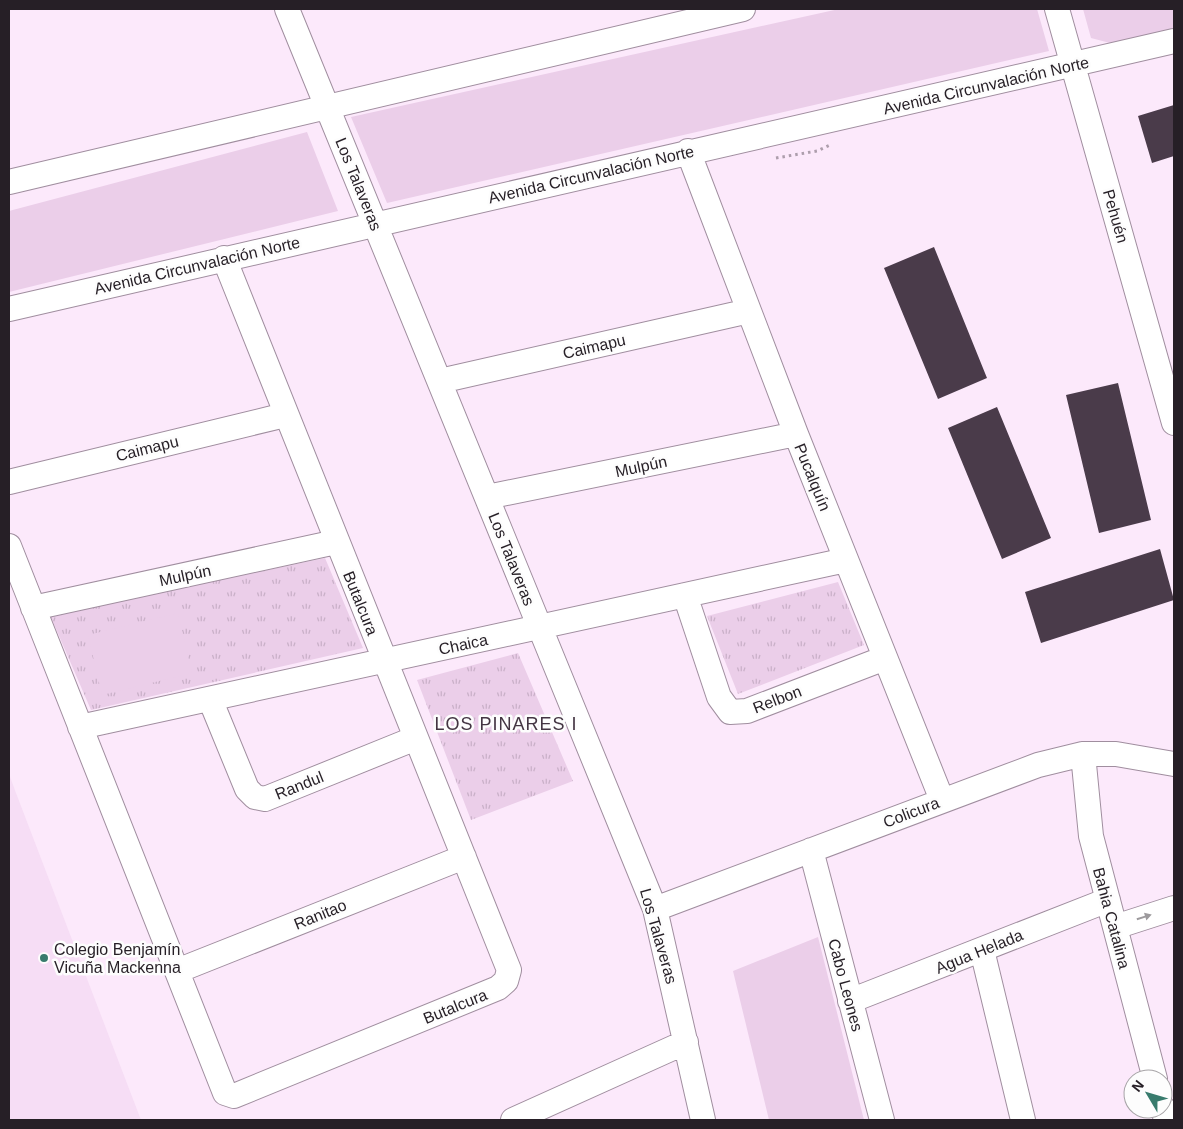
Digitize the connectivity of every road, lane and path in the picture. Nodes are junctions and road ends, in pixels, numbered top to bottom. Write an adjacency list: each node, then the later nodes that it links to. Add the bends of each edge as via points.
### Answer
1 (287, 9): 7 (street, Los Talaveras)
2 (743, 9): 4 (street)
3 (1057, 9): 6 (street, Pehuén)
4 (687, 15): 7 (street)
5 (1174, 41): 6 (street, Avenida Circunvalación Norte)
6 (1073, 66): 8 (street, Avenida Circunvalación Norte); 16 (street, Pehuén)
7 (327, 107): 9 (street); 10 (street, Los Talaveras)
8 (688, 151): 10 (street, Avenida Circunvalación Norte); 13 (street, Pucalquín)
9 (9, 182)
10 (376, 223): 11 (street, Avenida Circunvalación Norte); 14 (street, Los Talaveras)
11 (224, 258): 12 (street, Avenida Circunvalación Norte); 15 (street, Butalcura)
12 (9, 309)
13 (749, 311): 14 (street, Caimapu); 17 (street, Pucalquín)
14 (440, 381): 19 (street, Los Talaveras)
15 (285, 415): 18 (street, Caimapu); 20 (street, Butalcura)
16 (1174, 424)
17 (796, 434): 19 (street, Mulpún); 22 (street, Pucalquín)
18 (9, 482)
19 (487, 497): 25 (street, Los Talaveras)
20 (336, 542): 24 (street, Mulpún); 27 (street, Butalcura)
21 (9, 546): 24 (street, Butalcura)
22 (846, 560): 23 (street, Chaica); 26 (street, Pucalquín)
23 (685, 595): 25 (street, Chaica); 26 (street, Relbon, via 719,697 730,712 747,711)
24 (33, 608): 29 (street, Butalcura)
25 (539, 627): 27 (street, Chaica); 38 (street, Los Talaveras)
26 (885, 658): 33 (street, Pucalquín)
27 (385, 661): 28 (street, Chaica); 30 (street, Butalcura)
28 (210, 699): 29 (street, Chaica); 30 (street, Randul, via 247,789 255,797 265,798)
29 (80, 727): 41 (street, Butalcura)
30 (416, 738): 35 (street, Butalcura)
31 (1083, 754): 32 (street, Colicura, via 1116,754); 33 (street, Colicura, via 1038,765); 36 (street, Bahia Catalina, via 1091,836)
32 (1174, 764)
33 (942, 800): 34 (street, Colicura)
34 (811, 850): 38 (street, Colicura); 42 (street, Cabo Leones)
35 (464, 857): 41 (street, Ranitao); 41 (street, Butalcura, via 509,970 506,981 498,988 243,1093 234,1096 225,1093)
36 (1108, 900): 39 (street, Bahia Catalina); 40 (street, Agua Helada)
37 (1174, 908): 39 (street, one-way to 37)
38 (655, 909): 43 (street, Los Talaveras)
39 (1115, 927): 44 (street, Bahia Catalina)
40 (982, 950): 42 (street, Agua Helada); 48 (street)
41 (177, 972)
42 (850, 1001): 47 (street, Cabo Leones)
43 (686, 1042): 45 (street); 46 (street, Los Talaveras)
44 (1152, 1069)
45 (513, 1120)
46 (703, 1120)
47 (882, 1120)
48 (1023, 1120)

